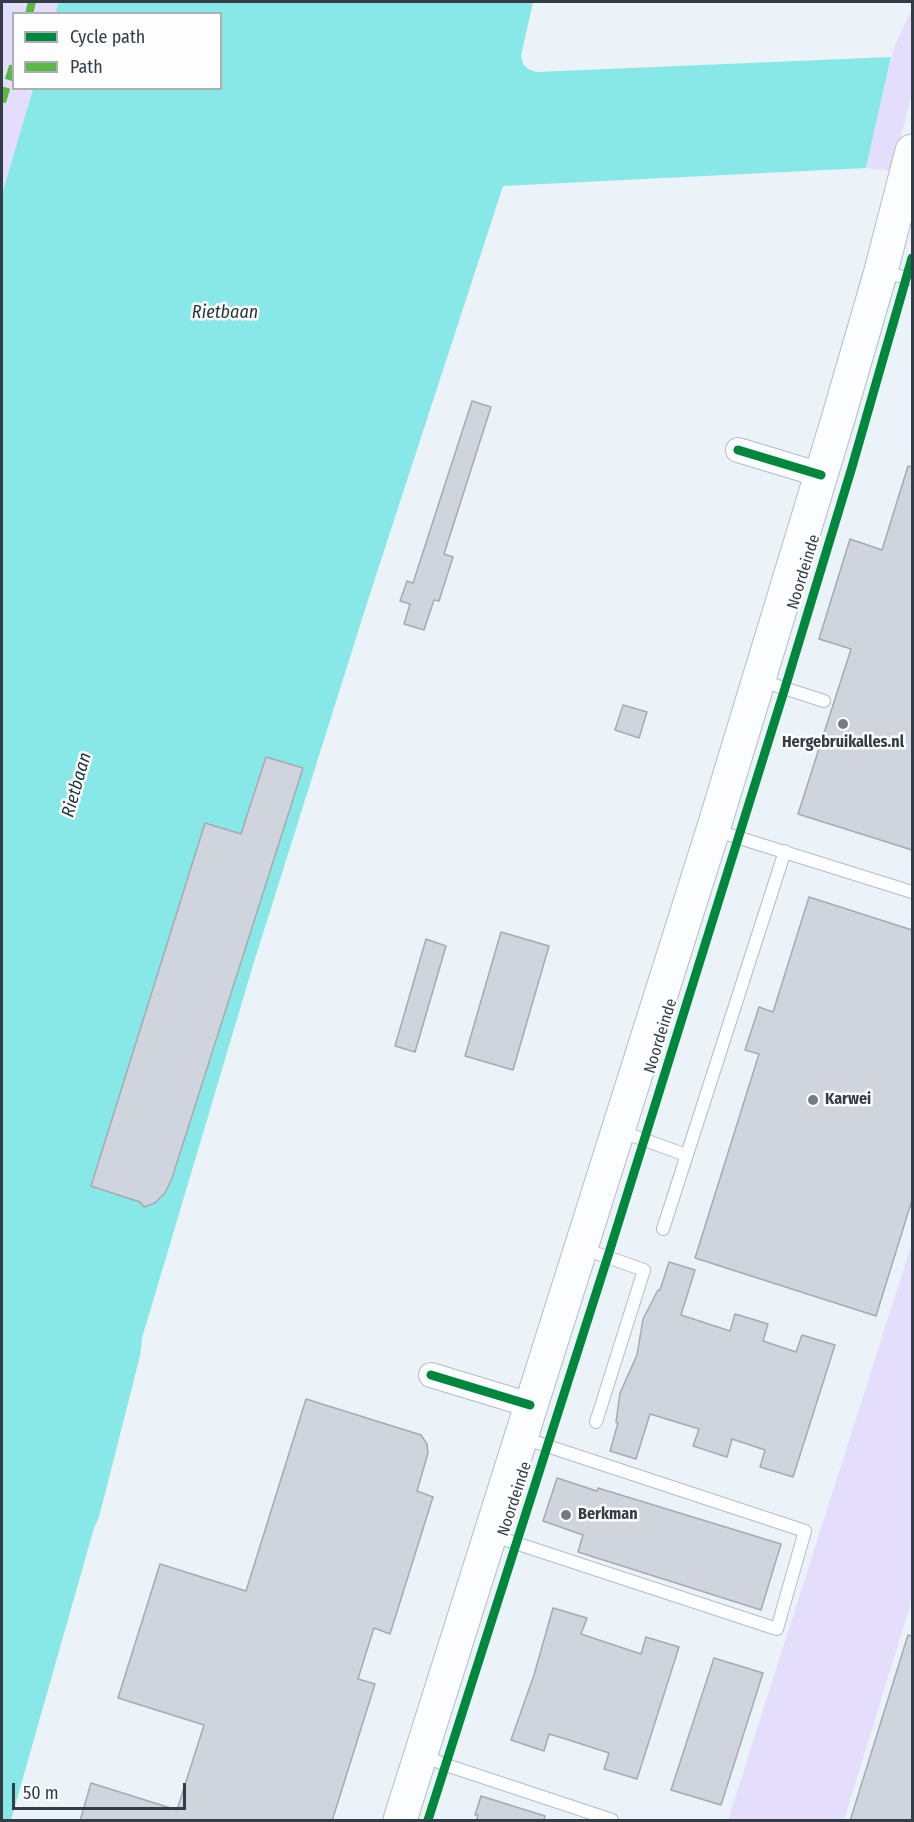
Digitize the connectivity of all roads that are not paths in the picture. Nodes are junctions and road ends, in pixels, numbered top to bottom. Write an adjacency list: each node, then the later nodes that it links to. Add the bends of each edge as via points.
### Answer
1 (912, 151): 2 (main road, Noordeinde)
2 (881, 272): 3 (lane); 5 (main road, Noordeinde)
3 (912, 279)
4 (738, 450): 5 (street)
5 (821, 475): 6 (main road, Noordeinde)
6 (758, 680): 7 (lane); 8 (main road, Noordeinde)
7 (824, 701)
8 (713, 830): 9 (lane); 11 (main road, Noordeinde)
9 (784, 851): 10 (lane); 12 (lane)
10 (912, 892)
11 (617, 1130): 12 (lane); 14 (main road, Noordeinde)
12 (686, 1155): 13 (lane)
13 (663, 1229)
14 (580, 1248): 16 (main road, Noordeinde); 17 (lane, via 644,1270)
15 (431, 1375): 16 (street)
16 (530, 1405): 18 (main road, Noordeinde)
17 (596, 1422)
18 (520, 1437): 19 (main road, Noordeinde); 19 (lane, via 805,1531 777,1629)
19 (489, 1535): 20 (main road, Noordeinde)
20 (420, 1754): 21 (main road, Noordeinde); 22 (lane)
21 (400, 1821)
22 (612, 1821)

